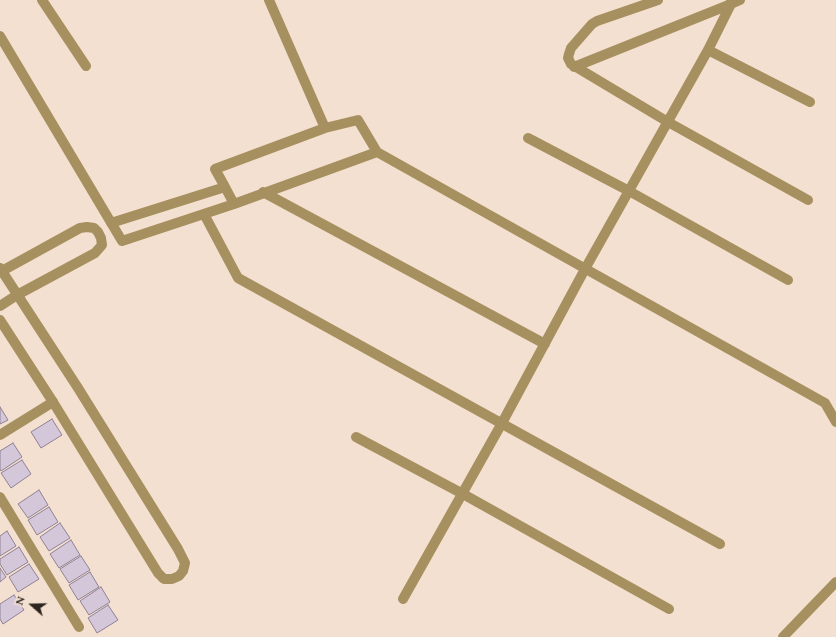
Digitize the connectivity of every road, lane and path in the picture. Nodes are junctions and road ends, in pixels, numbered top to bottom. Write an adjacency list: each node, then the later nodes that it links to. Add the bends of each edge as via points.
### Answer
1 (42, 0): 8 (street)
2 (269, 0): 12 (street)
3 (658, 0): 5 (street)
4 (734, 1): 7 (street); 9 (street)
5 (639, 3): 9 (street, via 592,24 569,54 568,58)
6 (0, 36): 21 (street)
7 (708, 50): 10 (street); 11 (street)
8 (86, 66)
9 (574, 67): 11 (street)
10 (810, 102)
11 (668, 122): 16 (street); 18 (street)
12 (325, 128): 14 (street, via 358,120); 15 (street, via 215,169)
13 (528, 138): 16 (street)
14 (377, 152): 17 (street); 22 (street)
15 (225, 188): 19 (street); 21 (street)
16 (629, 191): 22 (street); 24 (street)
17 (263, 192): 19 (street); 28 (street)
18 (808, 200)
19 (234, 204): 20 (street)
20 (204, 214): 21 (street, via 122,241); 31 (street, via 238,278)
21 (111, 223)
22 (585, 268): 28 (street); 30 (street, via 826,403)
23 (1, 270): 25 (street); 25 (street, via 80,228 94,228 102,238 102,245 95,253)
24 (788, 280)
25 (17, 295): 26 (street); 29 (street, via 83,395 178,549 185,563 179,576 164,579 158,573)
26 (0, 306)
27 (0, 320): 29 (street)
28 (545, 344): 31 (street)
29 (53, 402): 32 (street)
30 (836, 422)
31 (502, 423): 34 (street); 36 (street)
32 (0, 435)
33 (356, 437): 34 (street)
34 (463, 494): 38 (street); 39 (street)
35 (0, 497): 40 (street)
36 (720, 544)
37 (836, 582): 41 (street)
38 (403, 599)
39 (669, 609)
40 (79, 627)
41 (783, 637)

